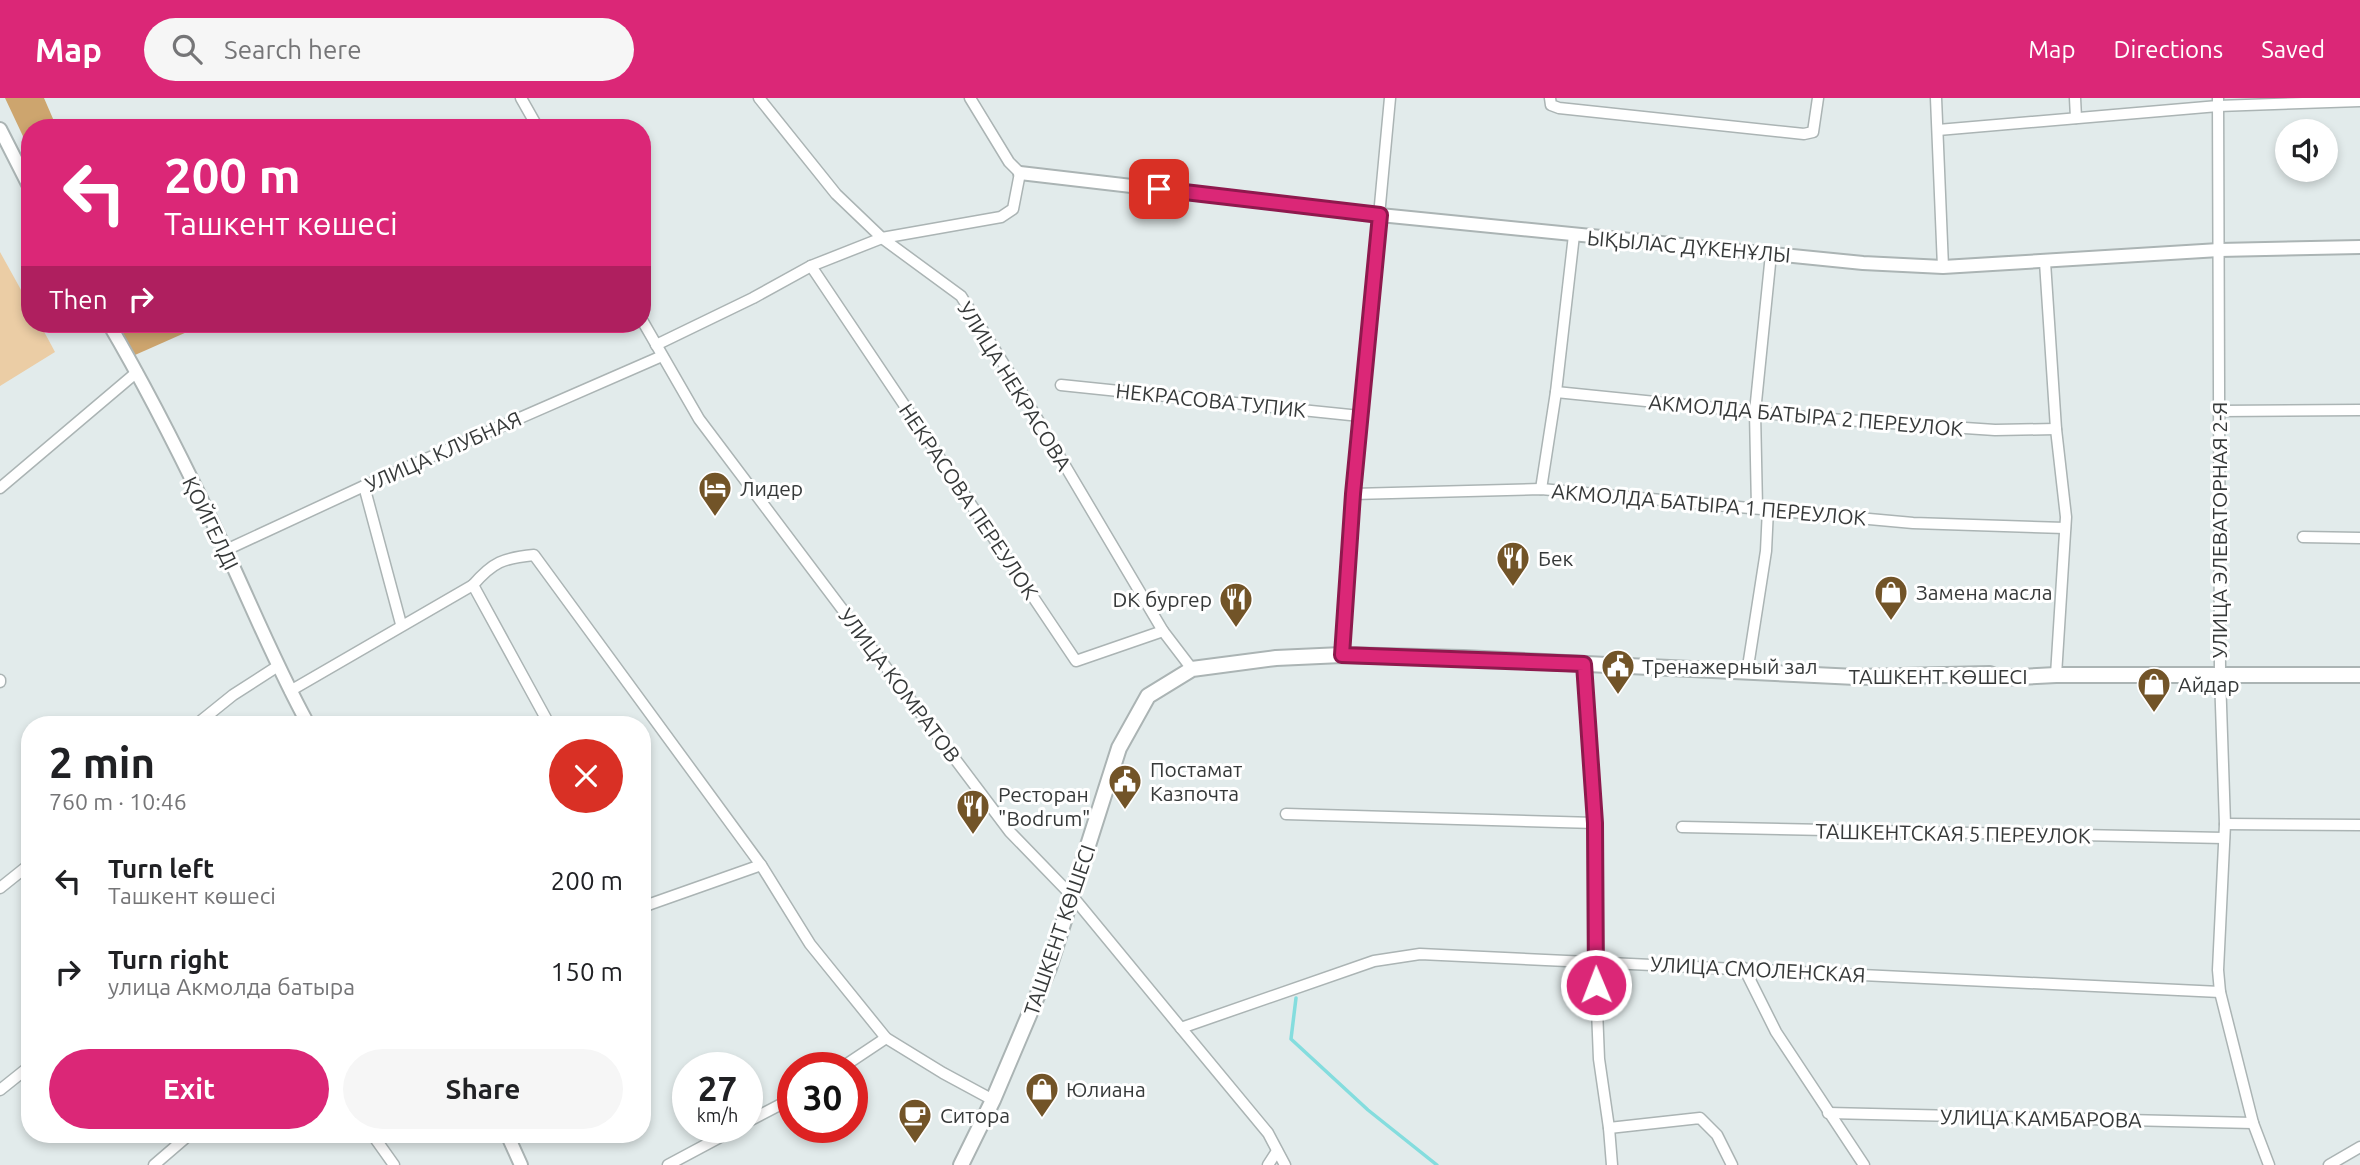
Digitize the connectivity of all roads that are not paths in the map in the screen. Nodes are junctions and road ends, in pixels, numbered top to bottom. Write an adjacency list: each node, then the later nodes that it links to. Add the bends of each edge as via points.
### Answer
1 (521, 98): 12 (street)
2 (759, 98): 19 (street, УЛИЦА НЕКРАСОВА, via 836,194)
3 (970, 98): 16 (street)
4 (1390, 98): 17 (street)
5 (1550, 98): 6 (street, via 1551,105 1559,108 1601,114 1804,134 1813,132)
6 (1818, 98)
7 (1936, 98): 14 (street)
8 (2076, 98): 11 (street)
9 (2360, 101): 10 (street)
10 (2218, 102): 11 (street); 21 (street, УЛИЦА ЭЛЕВАТОРНАЯ 2-Я)
11 (2076, 118): 14 (street)
12 (533, 119)
13 (0, 129): 15 (street)
14 (1938, 130): 25 (street)
15 (21, 170)
16 (1020, 173): 17 (street, ЫҚЫЛАС ДҮКЕНҰЛЫ); 19 (street, via 1013,209 1001,217)
17 (1380, 215): 18 (street, ЫҚЫЛАС ДҮКЕНҰЛЫ); 36 (street)
18 (1574, 235): 22 (street, ЫҚЫЛАС ДҮКЕНҰЛЫ); 32 (street)
19 (882, 238): 24 (street); 49 (street, УЛИЦА НЕКРАСОВА, via 961,296)
20 (2360, 247): 21 (street, ЫҚЫЛАС ДҮКЕНҰЛЫ)
21 (2219, 250): 23 (street, ЫҚЫЛАС ДҮКЕНҰЛЫ); 34 (street, УЛИЦА ЭЛЕВАТОРНАЯ 2-Я)
22 (1771, 254): 25 (street, ЫҚЫЛАС ДҮКЕНҰЛЫ); 35 (street)
23 (2045, 262): 25 (street, ЫҚЫЛАС ДҮКЕНҰЛЫ); 37 (street)
24 (811, 266): 28 (street); 49 (street, НЕКРАСОВА ПЕРЕУЛОК, via 1076,661)
25 (1943, 267)
26 (114, 333): 30 (street, ҚОЙГЕЛДІ)
27 (649, 333): 28 (street, УЛИЦА КОМРАТОВ)
28 (656, 345): 29 (street, УЛИЦА КОМРАТОВ)
29 (663, 356): 38 (street, УЛИЦА КЛУБНАЯ); 71 (street, УЛИЦА КОМРАТОВ, via 699,419 1010,832)
30 (137, 372): 39 (street); 46 (street, ҚОЙГЕЛДІ)
31 (1061, 385): 36 (street, НЕКРАСОВА ТУПИК)
32 (1556, 392): 35 (street, АКМОЛДА БАТЫРА 2 ПЕРЕУЛОК); 40 (street)
33 (2360, 410): 34 (street)
34 (2219, 411): 57 (street, УЛИЦА ЭЛЕВАТОРНАЯ 2-Я)
35 (1755, 412): 37 (street, АКМОЛДА БАТЫРА 2 ПЕРЕУЛОК, via 1994,430); 42 (street)
36 (1360, 416): 41 (street)
37 (2056, 429): 43 (street)
38 (364, 486): 46 (street, УЛИЦА КЛУБНАЯ); 48 (street)
39 (0, 488)
40 (1541, 489): 41 (street, АКМОЛДА БАТЫРА 1 ПЕРЕУЛОК); 42 (street, АКМОЛДА БАТЫРА 1 ПЕРЕУЛОК)
41 (1353, 494): 50 (street)
42 (1763, 508): 43 (street, АКМОЛДА БАТЫРА 1 ПЕРЕУЛОК, via 1913,523); 54 (street, via 1766,551)
43 (2065, 528): 55 (street)
44 (2303, 537): 45 (street)
45 (2360, 538)
46 (226, 550): 52 (street, ҚОЙГЕЛДІ)
47 (473, 585): 48 (street); 61 (street); 68 (street, via 490,566 534,555)
48 (401, 624): 58 (street)
49 (1163, 631): 53 (street, УЛИЦА НЕКРАСОВА)
50 (1342, 655): 51 (main road, ТАШКЕНТ КӨШЕСІ); 53 (main road, ТАШКЕНТ КӨШЕСІ)
51 (1584, 664): 54 (main road, ТАШКЕНТ КӨШЕСІ); 63 (street)
52 (278, 666): 58 (street, ҚОЙГЕЛДІ); 59 (street)
53 (1192, 669): 71 (main road, ТАШКЕНТ КӨШЕСІ, via 1149,696 1119,748)
54 (1747, 673): 55 (main road, ТАШКЕНТ КӨШЕСІ)
55 (2056, 675): 57 (main road, ТАШКЕНТ КӨШЕСІ)
56 (2360, 675): 57 (main road, ТАШКЕНТ КӨШЕСІ)
57 (2220, 676): 64 (street, УЛИЦА ЭЛЕВАТОРНАЯ 2-Я)
58 (290, 691): 60 (street, ҚОЙГЕЛДІ)
59 (207, 716)
60 (304, 716)
61 (545, 716)
62 (1286, 814): 63 (street)
63 (1595, 823): 73 (street)
64 (2225, 824): 65 (street); 67 (street, УЛИЦА ЭЛЕВАТОРНАЯ 2-Я)
65 (2360, 825)
66 (1682, 827): 67 (street, ТАШКЕНТСКАЯ 5 ПЕРЕУЛОК)
67 (2224, 838): 75 (street, УЛИЦА ЭЛЕВАТОРНАЯ 2-Я)
68 (761, 865): 72 (street); 77 (street, via 810,944)
69 (21, 871): 70 (street)
70 (0, 888)
71 (1073, 897): 76 (street, УЛИЦА КОМРАТОВ); 81 (main road, ТАШКЕНТ КӨШЕСІ, via 1049,968)
72 (651, 904)
73 (1595, 960): 74 (street, УЛИЦА СМОЛЕНСКАЯ); 76 (street, УЛИЦА СМОЛЕНСКАЯ, via 1397,957); 84 (street, via 1599,1059)
74 (1744, 968): 75 (street, УЛИЦА СМОЛЕНСКАЯ); 82 (street, via 1776,1032)
75 (2220, 992): 83 (street, УЛИЦА ЭЛЕВАТОРНАЯ 2-Я)
76 (1181, 1028): 90 (street, УЛИЦА КОМРАТОВ, via 1268,1133)
77 (886, 1038): 78 (street); 81 (street)
78 (865, 1052)
79 (21, 1073): 80 (street)
80 (0, 1090)
81 (993, 1100): 95 (main road, ТАШКЕНТ КӨШЕСІ)
82 (1828, 1113): 83 (street, УЛИЦА КАМБАРОВА); 100 (street)
83 (2253, 1123): 101 (street, УЛИЦА ЭЛЕВАТОРНАЯ 2-Я)
84 (1609, 1128): 98 (street); 99 (street, via 1700,1118 1717,1135)
85 (179, 1143): 92 (street)
86 (378, 1143): 91 (street)
87 (511, 1143): 93 (street)
88 (709, 1143): 94 (street)
89 (2360, 1147): 102 (street)
90 (1277, 1151): 96 (street); 97 (street, УЛИЦА КОМРАТОВ)
91 (391, 1164)
92 (153, 1165)
93 (521, 1165)
94 (668, 1165)
95 (961, 1165)
96 (1268, 1165)
97 (1285, 1165)
98 (1612, 1165)
99 (1732, 1165)
100 (1864, 1165)
101 (2269, 1165)
102 (2329, 1165)

